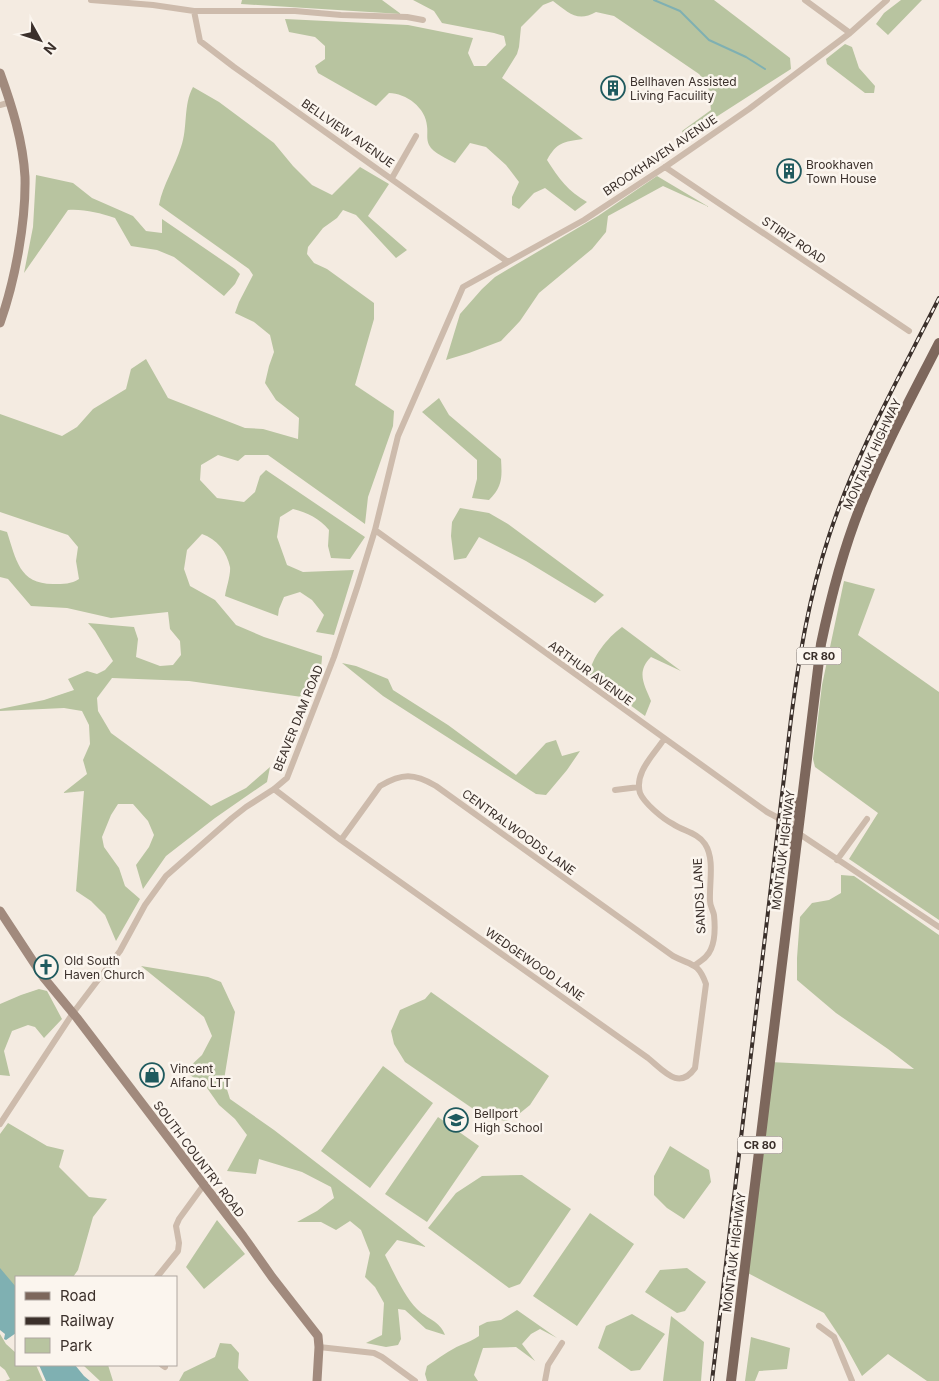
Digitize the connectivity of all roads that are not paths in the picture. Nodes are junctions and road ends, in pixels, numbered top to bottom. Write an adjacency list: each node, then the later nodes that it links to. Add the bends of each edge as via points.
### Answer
1 (92, 0): 4 (street)
2 (805, 0): 6 (street)
3 (887, 0): 6 (street, BROOKHAVEN AVENUE)
4 (194, 12): 5 (street, via 295,11); 12 (street, BELLVIEW AVENUE, via 200,41)
5 (423, 20)
6 (850, 33): 11 (street, BROOKHAVEN AVENUE)
7 (0, 73): 8 (main road)
8 (11, 102): 9 (street); 14 (main road, via 24,176 23,211 16,266)
9 (0, 105)
10 (416, 136): 12 (street)
11 (666, 166): 13 (street, BROOKHAVEN AVENUE, via 584,220); 16 (street, STIRIZ ROAD)
12 (392, 178): 13 (street, BELLVIEW AVENUE)
13 (508, 262): 18 (street, BEAVER DAM ROAD, via 463,287 398,436)
14 (4, 302): 15 (main road)
15 (0, 323)
16 (910, 332)
17 (939, 343): 23 (main road, MONTAUK HIGHWAY / CR 80, via 880,461 840,564 819,657)
18 (375, 530): 19 (street, ARTHUR AVENUE); 21 (street, BEAVER DAM ROAD, via 331,666 286,778)
19 (664, 739): 20 (street, via 643,768); 25 (street, ARTHUR AVENUE)
20 (639, 787): 22 (street); 32 (street, SANDS LANE, via 641,795 654,810 672,824 698,836 706,844 710,856 709,902 714,914 712,948)
21 (274, 789): 27 (street, WEDGEWOOD LANE); 33 (street, BEAVER DAM ROAD, via 232,818 166,876 145,905 120,951)
22 (615, 790)
23 (802, 796): 25 (main road, via 792,814); 26 (main road, MONTAUK HIGHWAY / CR 80)
24 (867, 819): 29 (street)
25 (781, 820): 26 (street, ARTHUR AVENUE); 28 (main road, via 791,831)
26 (798, 829): 28 (main road, MONTAUK HIGHWAY / CR 80); 29 (street, ARTHUR AVENUE)
27 (341, 840): 32 (street, CENTRALWOODS LANE, via 380,786 399,777 422,778 673,956); 32 (street, WEDGEWOOD LANE, via 678,1080 690,1076 695,1068 706,984)
28 (795, 858): 43 (main road, MONTAUK HIGHWAY / CR 80)
29 (838, 860): 31 (street, ARTHUR AVENUE)
30 (0, 910): 33 (main road, SOUTH COUNTRY ROAD, via 44,978)
31 (939, 928)
32 (695, 965)
33 (73, 1013): 34 (street, BEAVER DAM ROAD); 35 (main road, SOUTH COUNTRY ROAD)
34 (0, 1124)
35 (203, 1186): 36 (street, via 176,1226 178,1251); 39 (main road, SOUTH COUNTRY ROAD, via 318,1336)
36 (158, 1276)
37 (819, 1326): 44 (street, via 834,1337)
38 (562, 1343): 42 (street, via 548,1365)
39 (319, 1347): 40 (main road, SOUTH COUNTRY ROAD); 41 (street, via 374,1353)
40 (317, 1381)
41 (415, 1381)
42 (545, 1381)
43 (731, 1381)
44 (852, 1381)

